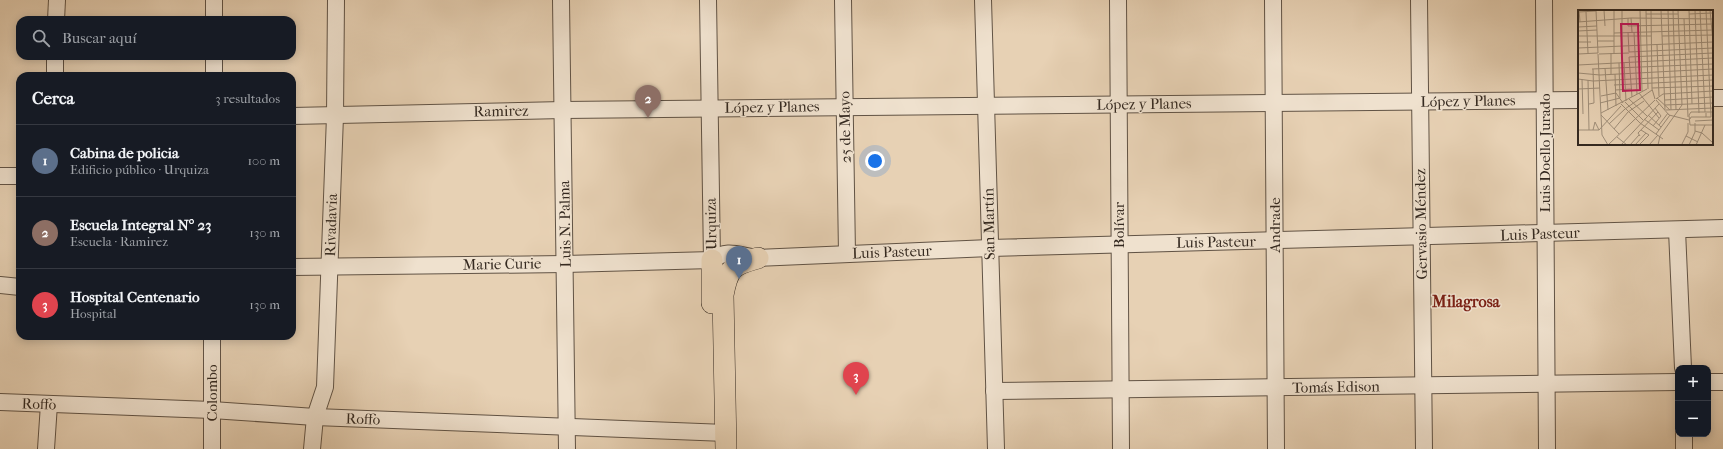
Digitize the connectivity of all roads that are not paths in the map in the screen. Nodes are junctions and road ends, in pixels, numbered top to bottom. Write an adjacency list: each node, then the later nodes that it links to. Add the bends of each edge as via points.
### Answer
1 (57, 0): 12 (street)
2 (214, 0): 13 (street)
3 (336, 0): 28 (street, Rivadavia)
4 (561, 0): 26 (street, Luis N. Palma)
5 (708, 0): 25 (street, Urquiza)
6 (843, 0): 24 (street, 25 de Mayo)
7 (982, 0): 23 (street, San Martín)
8 (1118, 0): 22 (street, Bolívar)
9 (1273, 0): 21 (street, Andrade)
10 (1419, 0): 20 (street, Gervasio Méndez)
11 (1544, 0): 18 (street, Luis Doello Jurado)
12 (56, 16)
13 (214, 16)
14 (55, 60): 16 (street)
15 (214, 60): 17 (street)
16 (55, 72)
17 (214, 72)
18 (1545, 100): 19 (street, López y Planes); 20 (street, López y Planes); 33 (street, Luis Doello Jurado)
19 (1578, 100)
20 (1420, 101): 21 (street, López y Planes); 34 (street, Gervasio Méndez)
21 (1274, 103): 22 (street, López y Planes); 35 (street, Andrade)
22 (1118, 104): 23 (street, López y Planes); 36 (street, Bolívar)
23 (986, 106): 24 (street, López y Planes); 37 (street, San Martín)
24 (845, 107): 25 (street, López y Planes); 38 (street, 25 de Mayo)
25 (710, 108): 26 (street, Ramirez); 40 (street, Urquiza)
26 (563, 110): 28 (street, Ramirez); 41 (street, Luis N. Palma)
27 (296, 116): 28 (street, Ramirez)
28 (335, 116): 42 (street, Rivadavia)
29 (0, 176): 30 (street)
30 (16, 176)
31 (1723, 228): 32 (street, Luis Pasteur)
32 (1677, 230): 33 (street, Luis Pasteur); 47 (street)
33 (1545, 234): 34 (street, Luis Pasteur); 51 (street, Luis Doello Jurado)
34 (1421, 237): 35 (street, Luis Pasteur); 52 (street, Gervasio Méndez)
35 (1275, 241): 36 (street, Luis Pasteur); 53 (street, Andrade)
36 (1119, 245): 37 (street, Luis Pasteur); 54 (street, Bolívar)
37 (990, 248): 38 (street, Luis Pasteur); 55 (street, San Martín)
38 (848, 254): 39 (street, Luis Pasteur)
39 (758, 258): 40 (street, Luis Pasteur, via 739,256 732,252 720,253); 62 (main road, Urquiza, via 737,264 726,277 723,295)
40 (712, 260): 41 (street, Marie Curie); 62 (main road, Urquiza)
41 (565, 264): 42 (street, Marie Curie); 60 (street, Luis N. Palma)
42 (329, 266): 43 (street, Marie Curie); 59 (street, Rivadavia, via 325,387)
43 (296, 267)
44 (0, 285): 45 (street)
45 (16, 287)
46 (212, 340): 58 (street, Colombo)
47 (1683, 365)
48 (1675, 382): 51 (street, Tomás Edison)
49 (1711, 382): 50 (street)
50 (1723, 382)
51 (1546, 384): 52 (street, Tomás Edison); 71 (street, Luis Doello Jurado)
52 (1423, 386): 53 (street, Tomás Edison); 70 (street, Gervasio Méndez)
53 (1276, 388): 54 (street, Tomás Edison); 69 (street, Andrade)
54 (1120, 390): 55 (street, Tomás Edison); 68 (street, Bolívar)
55 (994, 391): 67 (street, San Martín)
56 (0, 402): 57 (street, Roffo)
57 (49, 404): 58 (street, Roffo); 63 (street)
58 (212, 410): 59 (street, Roffo); 64 (street, Colombo)
59 (314, 417): 60 (street, Roffo); 65 (street, Rivadavia)
60 (567, 427): 62 (street, Roffo); 66 (street, Luis N. Palma)
61 (1684, 437): 72 (street)
62 (720, 441)
63 (46, 449)
64 (212, 449)
65 (312, 449)
66 (568, 449)
67 (996, 449)
68 (1121, 449)
69 (1276, 449)
70 (1424, 449)
71 (1547, 449)
72 (1684, 449)

